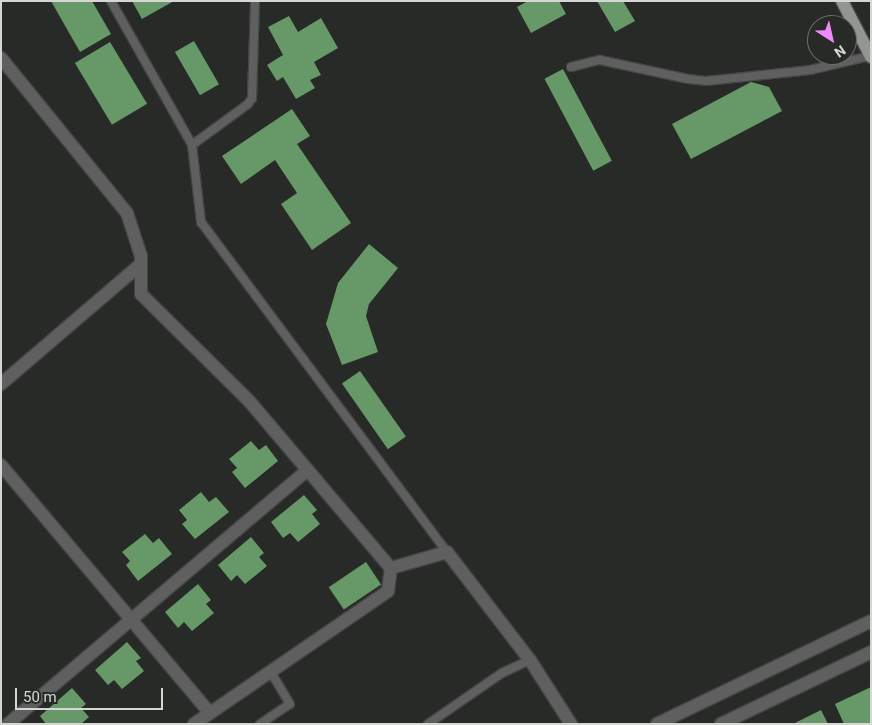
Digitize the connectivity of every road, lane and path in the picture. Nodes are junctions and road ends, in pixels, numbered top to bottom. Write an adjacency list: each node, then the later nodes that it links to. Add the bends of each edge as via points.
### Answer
1 (111, 1): 7 (lane)
2 (255, 1): 7 (lane, via 252,98)
3 (842, 1): 4 (main road)
4 (870, 57): 6 (lane, via 810,70 706,81 600,60)
5 (1, 58): 8 (street, via 127,213)
6 (572, 66)
7 (192, 145): 12 (lane, via 201,222)
8 (141, 264): 9 (street); 11 (street, via 141,294 250,402)
9 (1, 384)
10 (1, 465): 14 (street)
11 (308, 470): 13 (street); 14 (street)
12 (447, 552): 13 (street); 17 (street)
13 (391, 568): 18 (street, via 388,591)
14 (131, 619): 19 (street); 20 (street)
15 (871, 621): 25 (street)
16 (871, 652): 26 (street)
17 (530, 660): 23 (lane, via 502,673); 24 (street)
18 (270, 671): 19 (street); 22 (lane, via 290,704)
19 (210, 713): 21 (street)
20 (8, 724)
21 (194, 724)
22 (260, 724)
23 (428, 724)
24 (571, 724)
25 (657, 724)
26 (722, 724)

